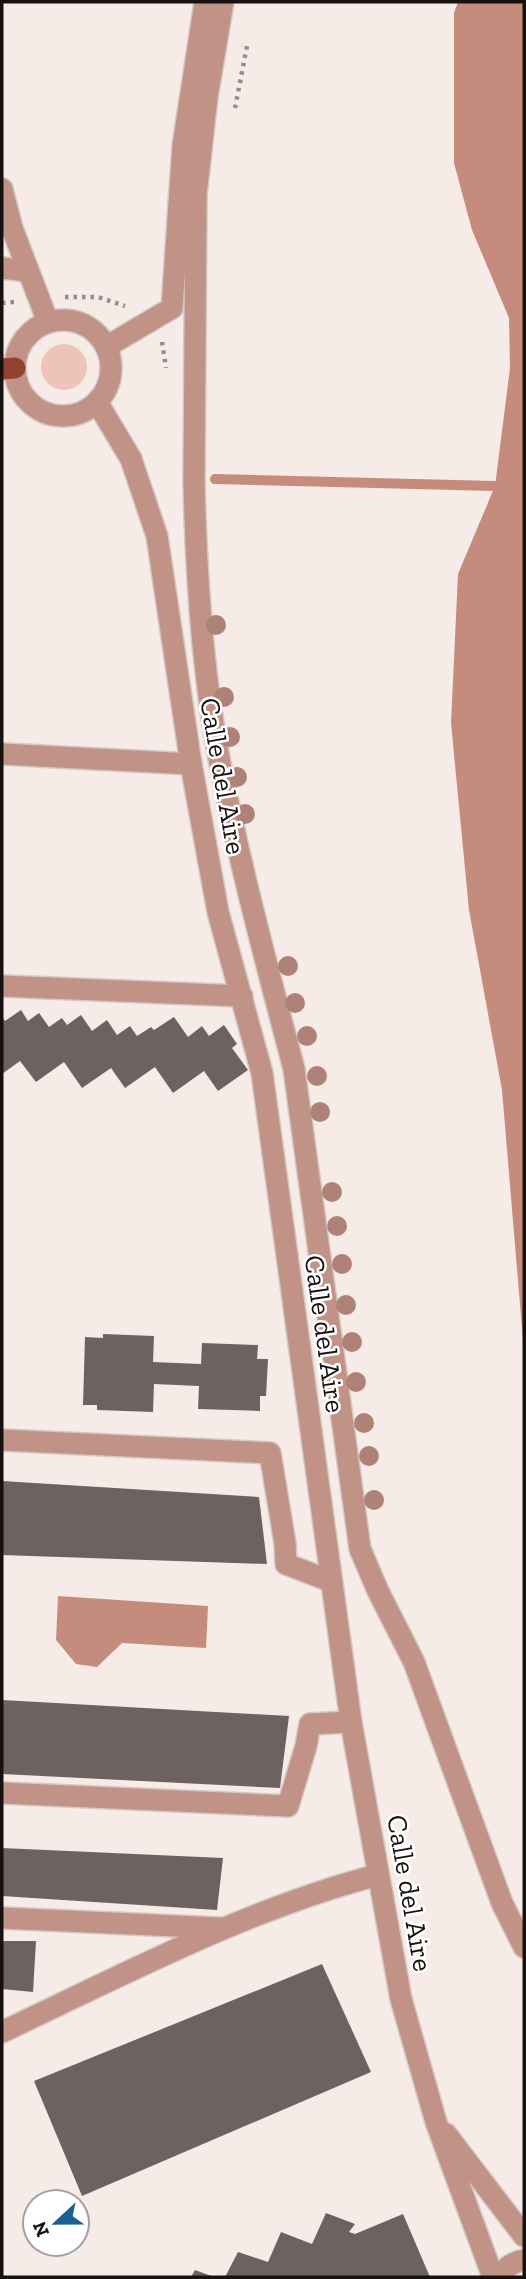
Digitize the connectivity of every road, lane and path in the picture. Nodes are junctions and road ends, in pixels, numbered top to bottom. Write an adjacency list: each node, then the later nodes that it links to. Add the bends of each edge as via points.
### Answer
1 (205, 2): 8 (street, via 183,146 172,308)
2 (223, 2): 22 (street, via 206,97 197,195 194,469 207,675 219,757 294,1069 360,1549 414,1662 502,1903)
3 (2, 189): 4 (street)
4 (2, 198): 6 (street)
5 (2, 268): 6 (street)
6 (27, 271): 7 (street)
7 (48, 323): 8 (street, via 86,326); 9 (street, via 26,338)
8 (106, 347): 10 (street, via 110,376)
9 (9, 369): 10 (street, via 23,394 45,412 73,415)
10 (97, 402): 12 (street, Calle del Aire, via 131,460 157,536)
11 (2, 754): 12 (street)
12 (191, 764): 14 (street, Calle del Aire, via 218,912)
13 (2, 986): 14 (street)
14 (242, 996): 16 (street, Calle del Aire, via 262,1073)
15 (2, 1440): 16 (street, via 270,1453 286,1564)
16 (330, 1581): 17 (street, Calle del Aire)
17 (351, 1722): 18 (street, via 310,1724 288,1805); 19 (street, Calle del Aire)
18 (2, 1793)
19 (378, 1875): 21 (street); 24 (street, Calle del Aire, via 401,1999)
20 (2, 1918): 21 (street)
21 (224, 1928): 23 (street)
22 (524, 1947)
23 (2, 2032)
24 (436, 2122): 25 (street); 27 (street, Calle del Aire)
25 (524, 2236)
26 (524, 2260): 28 (street, via 505,2268)
27 (493, 2277)
28 (498, 2277)

